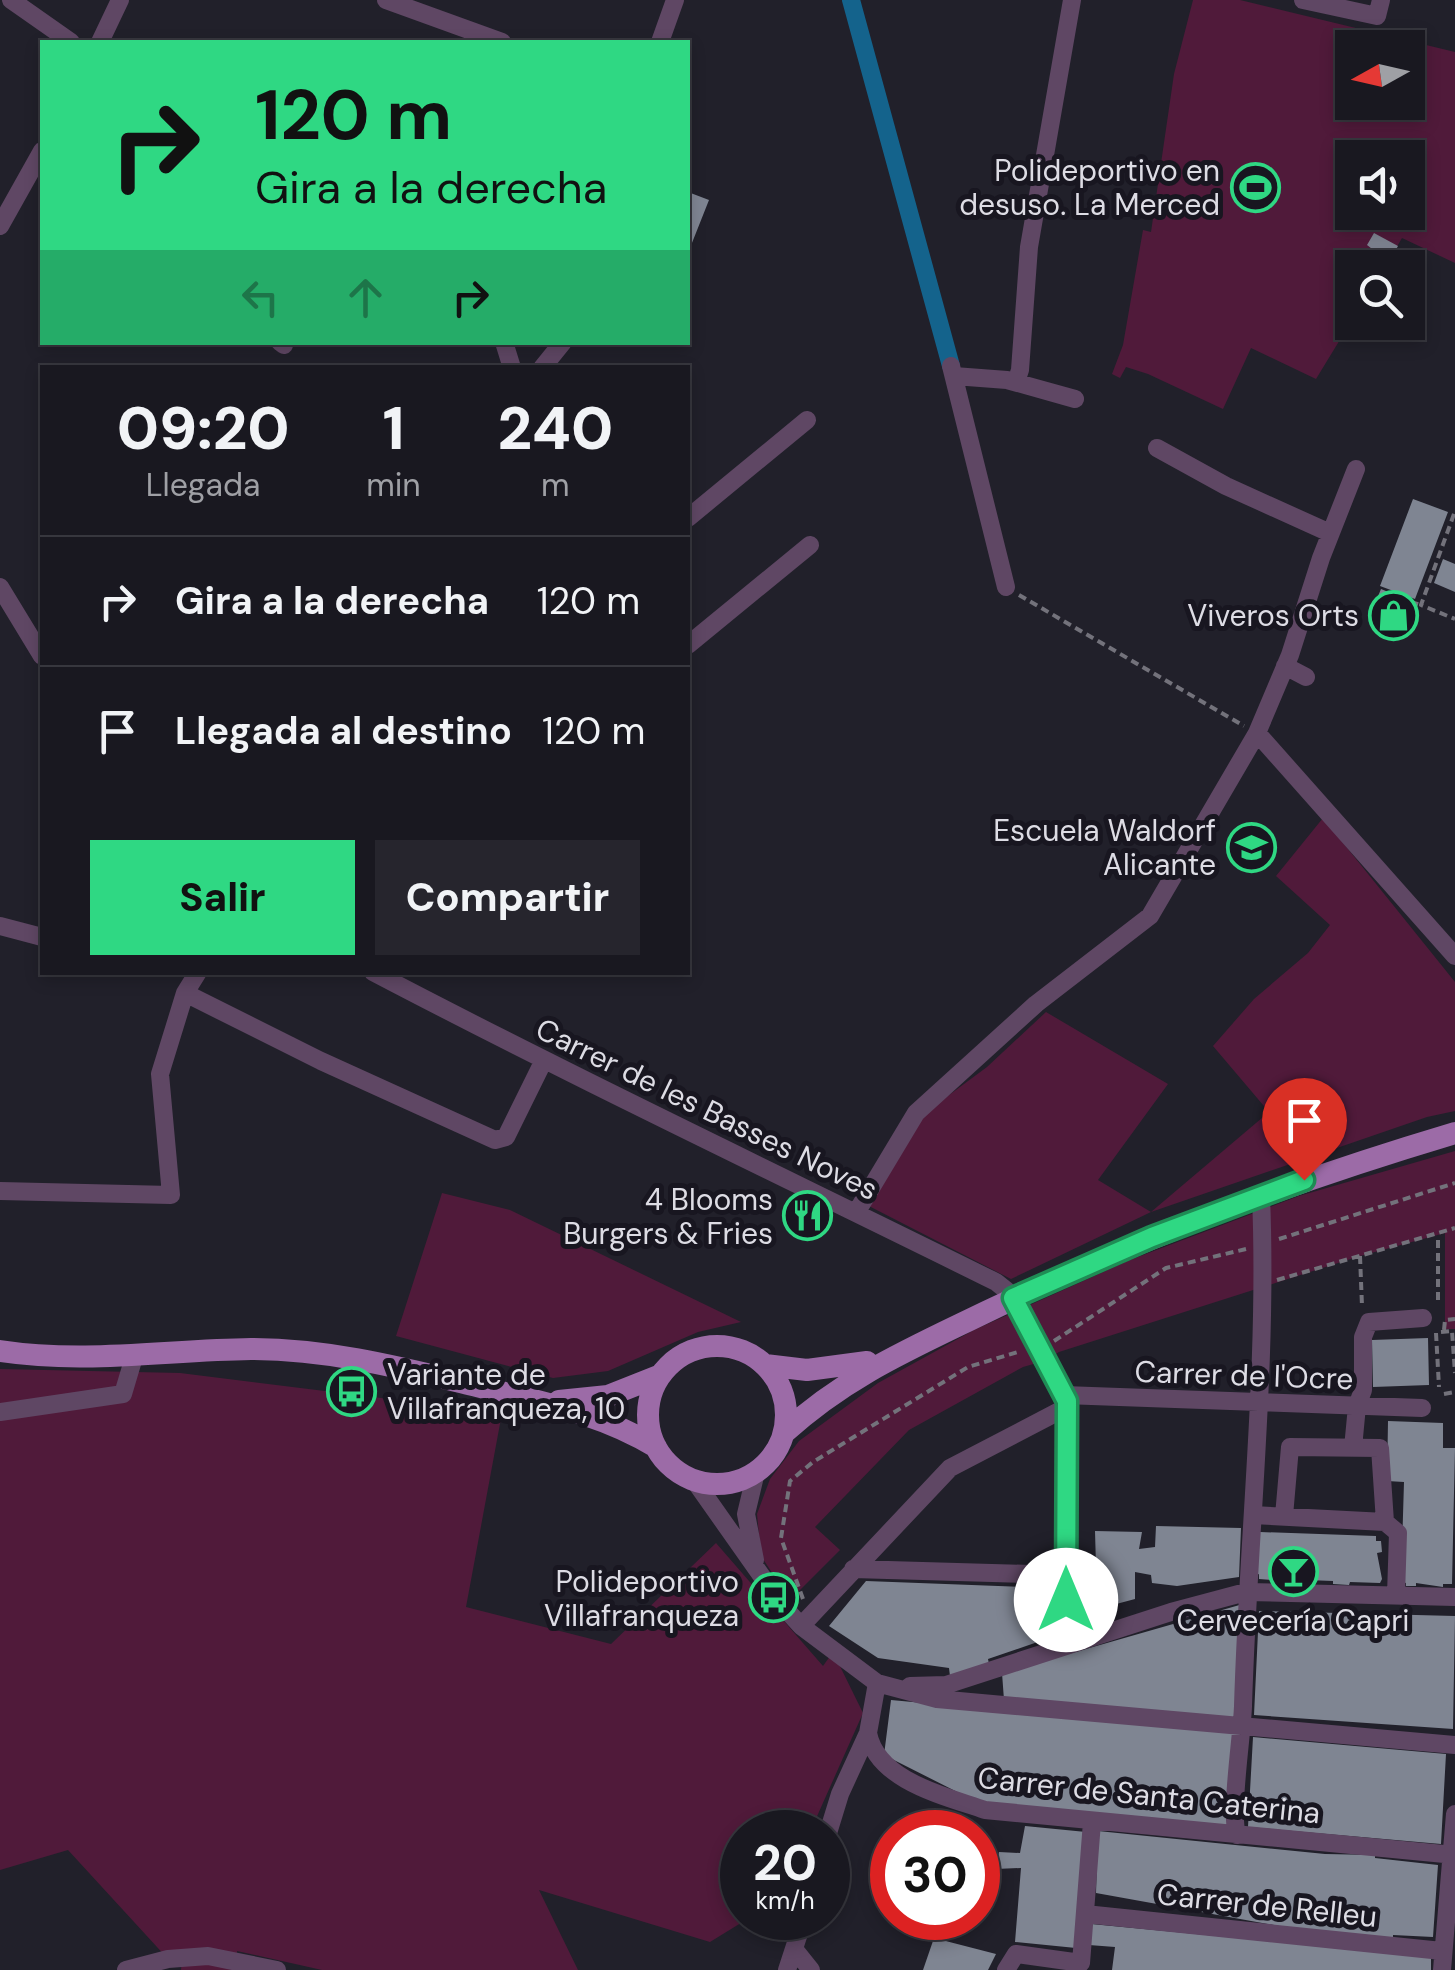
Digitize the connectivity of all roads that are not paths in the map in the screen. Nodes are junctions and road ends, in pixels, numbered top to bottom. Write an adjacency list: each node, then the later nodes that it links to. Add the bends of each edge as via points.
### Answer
1 (11, 0): 8 (street)
2 (120, 0): 9 (street)
3 (386, 0): 10 (street)
4 (675, 0): 11 (street)
5 (1072, 0): 16 (street, via 1029,248)
6 (1303, 0): 7 (street)
7 (1379, 8)
8 (68, 40)
9 (101, 40)
10 (496, 40)
11 (661, 40)
12 (38, 173): 13 (street)
13 (0, 226)
14 (561, 345): 15 (street)
15 (544, 365)
16 (1016, 382): 17 (street); 25 (street, via 952,371)
17 (1075, 399)
18 (807, 420): 21 (street)
19 (1157, 448): 22 (street)
20 (1356, 469): 22 (street)
21 (690, 516)
22 (1330, 533): 28 (street)
23 (810, 545): 26 (street)
24 (0, 587): 27 (street)
25 (1006, 587)
26 (690, 642)
27 (40, 653)
28 (1285, 666): 29 (street); 30 (street)
29 (1306, 678)
30 (1256, 733): 33 (street); 40 (street, via 1150,916 1036,1004 916,1113)
31 (0, 926): 32 (street)
32 (40, 936)
33 (1455, 956)
34 (380, 975): 36 (street, Carrer de les Basses Noves)
35 (193, 981): 36 (street, via 320,1061 495,1140 506,1137); 38 (street, via 160,1074 171,1196)
36 (543, 1062): 40 (street, Carrer de les Basses Noves)
37 (1455, 1133): 39 (main road)
38 (0, 1191)
39 (1260, 1196): 41 (main road); 50 (street)
40 (856, 1213): 41 (street, Carrer de les Basses Noves, via 996,1282)
41 (1013, 1298): 44 (main road); 48 (street)
42 (1423, 1318): 51 (street, via 1369,1322)
43 (0, 1351): 45 (main road)
44 (890, 1356): 46 (main road, via 823,1370); 54 (main road)
45 (134, 1357): 49 (main road, via 227,1350 325,1353); 53 (street, via 123,1394)
46 (765, 1365): 47 (main road, via 740,1349 711,1346 683,1355); 54 (main road, via 782,1389)
47 (661, 1374): 49 (main road, via 608,1396); 55 (main road, via 648,1410)
48 (1066, 1401): 50 (street, Carrer de l'Ocre); 63 (street, Carrer de l'Ocre, via 950,1468); 64 (street)
49 (548, 1402): 55 (main road)
50 (1258, 1402): 51 (street, Carrer de l'Ocre); 59 (street)
51 (1356, 1406): 52 (street, Carrer de l'Ocre); 56 (street)
52 (1422, 1408)
53 (0, 1412)
54 (784, 1433): 57 (main road)
55 (656, 1447): 58 (main road)
56 (1353, 1448): 60 (street, via 1290,1447); 61 (street, via 1380,1448)
57 (756, 1472): 58 (main road, via 726,1484); 62 (street, via 746,1514)
58 (694, 1480): 62 (street)
59 (1253, 1515): 60 (street); 65 (street)
60 (1284, 1516): 61 (street)
61 (1385, 1522): 66 (street, via 1398,1533)
62 (756, 1565): 68 (street)
63 (853, 1569): 64 (street); 68 (street, Carrer de l'Ocre)
64 (1066, 1575): 69 (street)
65 (1246, 1592): 66 (street); 69 (street); 74 (street)
66 (1396, 1594): 67 (street)
67 (1455, 1598)
68 (801, 1626): 71 (street)
69 (1067, 1645): 70 (street)
70 (984, 1672): 72 (street, via 946,1685); 73 (street)
71 (877, 1682): 72 (street); 75 (street)
72 (897, 1686): 73 (street, via 937,1699)
73 (987, 1702): 74 (street)
74 (1242, 1725): 76 (street); 82 (street)
75 (868, 1733): 77 (street); 78 (street)
76 (1455, 1745)
77 (884, 1765): 78 (street); 81 (street, Carrer de Santa Caterina, via 930,1791 986,1810)
78 (848, 1780): 79 (street)
79 (837, 1810)
80 (1455, 1814): 83 (street)
81 (1092, 1822): 82 (street, Carrer de Santa Caterina); 84 (street)
82 (1237, 1835): 83 (street, Carrer de Santa Caterina)
83 (1453, 1855): 87 (street)
84 (1085, 1914): 87 (street, Carrer de Relleu); 88 (street, via 1081,1963)
85 (798, 1940): 86 (street)
86 (795, 1950): 91 (street); 92 (street)
87 (1442, 1961)
88 (1011, 1962)
89 (126, 1970): 90 (street, via 208,1956)
90 (277, 1970)
91 (787, 1970)
92 (811, 1970)

